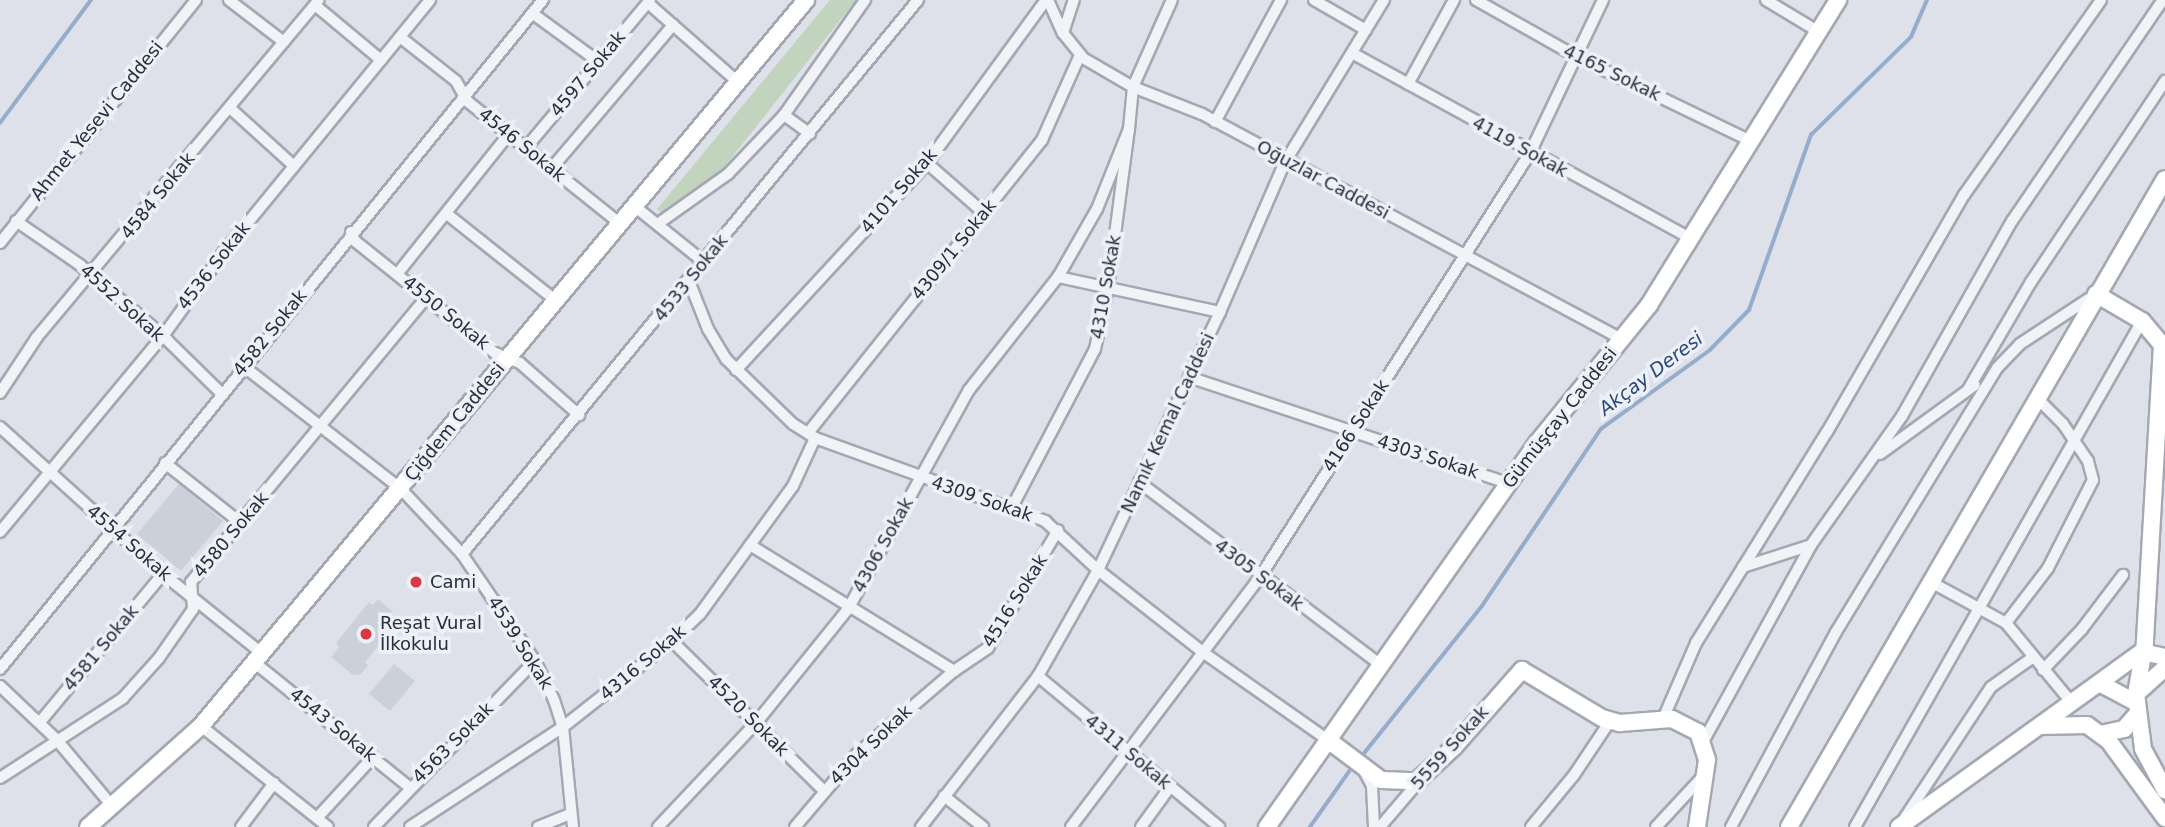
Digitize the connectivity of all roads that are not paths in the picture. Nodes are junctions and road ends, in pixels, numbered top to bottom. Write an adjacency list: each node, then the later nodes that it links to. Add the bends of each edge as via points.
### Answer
1 (197, 0): 57 (street, Ahmet Yesevi Caddesi)
2 (229, 0): 29 (street)
3 (430, 0): 28 (street, 4536 Sokak)
4 (543, 0): 23 (street, 4582 Sokak)
5 (865, 0): 41 (street)
6 (918, 0): 44 (street, 4533 Sokak)
7 (1047, 0): 27 (street, Oğuzlar Caddesi); 50 (street, 4101 Sokak)
8 (1074, 0): 27 (street)
9 (1172, 0): 38 (street, 4310 Sokak)
10 (1282, 0): 42 (street)
11 (1314, 0): 25 (street)
12 (1384, 0): 25 (street, Namık Kemal Caddesi)
13 (1454, 0): 37 (street)
14 (1476, 0): 32 (street, 4165 Sokak)
15 (1603, 0): 32 (street, 4166 Sokak)
16 (1766, 0): 26 (street)
17 (1838, 0): 26 (street, Gümüşçay Caddesi)
18 (2101, 0): 107 (street, via 1964,195)
19 (2163, 0): 92 (street, via 2011,221)
20 (317, 2): 29 (street, 4584 Sokak); 33 (street)
21 (649, 2): 24 (street); 34 (street, 4597 Sokak)
22 (798, 3): 36 (street, Çiğdem Caddesi)
23 (532, 13): 34 (street); 39 (street, 4582 Sokak)
24 (673, 25): 36 (street); 52 (street, 4597 Sokak)
25 (1366, 30): 30 (street, Namık Kemal Caddesi)
26 (1819, 32): 46 (street, Gümüşçay Caddesi)
27 (1063, 33): 31 (street, Oğuzlar Caddesi)
28 (400, 37): 33 (street, 4536 Sokak); 39 (street, 4546 Sokak)
29 (284, 42): 40 (street, 4584 Sokak)
30 (1352, 52): 37 (street, 4119 Sokak); 49 (street, Namık Kemal Caddesi)
31 (1080, 55): 38 (street, Oğuzlar Caddesi); 55 (street, 4309/1 Sokak, via 1042,140)
32 (1577, 57): 46 (street, 4165 Sokak); 48 (street, 4166 Sokak)
33 (381, 60): 51 (street, 4536 Sokak)
34 (598, 62): 47 (street, 4597 Sokak)
35 (2165, 80): 82 (street, via 2031,282)
36 (738, 82): 54 (street, Çiğdem Caddesi)
37 (1408, 84): 48 (street, 4119 Sokak)
38 (1133, 87): 42 (street, Oğuzlar Caddesi); 43 (street, 4310 Sokak)
39 (465, 92): 45 (street, 4546 Sokak, via 467,101); 60 (street, 4582 Sokak)
40 (230, 108): 51 (street); 66 (street, 4584 Sokak)
41 (784, 115): 44 (street); 59 (street, via 728,174)
42 (1215, 122): 49 (street, Oğuzlar Caddesi)
43 (1129, 129): 67 (street, 4310 Sokak, via 1097,209); 69 (street, 4310 Sokak)
44 (810, 134): 64 (street, 4533 Sokak)
45 (508, 135): 47 (street, 4546 Sokak); 56 (street)
46 (1751, 141): 61 (street, Gümüşçay Caddesi)
47 (526, 149): 52 (street, 4546 Sokak)
48 (1530, 153): 61 (street, 4119 Sokak); 63 (street, 4166 Sokak)
49 (1285, 162): 63 (street, Oğuzlar Caddesi); 73 (street, Namık Kemal Caddesi)
50 (926, 163): 55 (street); 80 (street, 4101 Sokak)
51 (294, 166): 75 (street, 4536 Sokak)
52 (551, 169): 58 (street, 4546 Sokak)
53 (2165, 179): 70 (street)
54 (633, 205): 58 (street, Çiğdem Caddesi); 59 (street)
55 (984, 213): 90 (street, 4309/1 Sokak)
56 (447, 214): 65 (street); 72 (street)
57 (16, 221): 62 (street, Ahmet Yesevi Caddesi); 66 (street, 4552 Sokak)
58 (618, 222): 72 (street, Çiğdem Caddesi)
59 (659, 223): 64 (street)
60 (351, 232): 65 (street, 4550 Sokak, via 355,242); 78 (street, 4582 Sokak)
61 (1690, 238): 76 (street, Gümüşçay Caddesi)
62 (0, 243)
63 (1467, 255): 76 (street, Oğuzlar Caddesi); 89 (street, 4166 Sokak)
64 (704, 262): 68 (street, 4533 Sokak)
65 (398, 274): 71 (street, 4550 Sokak)
66 (91, 277): 75 (street, 4552 Sokak); 83 (street, 4584 Sokak, via 37,337)
67 (1058, 277): 69 (street); 95 (street, 4306 Sokak, via 969,390)
68 (689, 281): 80 (street, 4309 Sokak, via 708,330); 86 (street, 4533 Sokak)
69 (1108, 288): 73 (street); 99 (street, 4310 Sokak, via 1095,349)
70 (2096, 294): 74 (street); 79 (street, via 2021,344); 85 (street)
71 (427, 298): 77 (street, 4550 Sokak, via 495,353); 88 (street, 4580 Sokak)
72 (555, 300): 77 (street, Çiğdem Caddesi)
73 (1220, 312): 81 (street, Namık Kemal Caddesi)
74 (2142, 321): 91 (street); 118 (street, via 2162,345)
75 (163, 336): 84 (street, 4552 Sokak); 94 (street, 4536 Sokak)
76 (1622, 339): 97 (street, Gümüşçay Caddesi)
77 (507, 357): 86 (street, 4550 Sokak); 98 (street, Çiğdem Caddesi)
78 (243, 366): 84 (street, 4582 Sokak); 88 (street)
79 (1997, 368): 82 (street); 181 (street, via 1836,632)
80 (736, 370): 90 (street, 4309 Sokak)
81 (1189, 377): 89 (street, 4303 Sokak); 96 (street, Namık Kemal Caddesi)
82 (1969, 388): 92 (street)
83 (0, 393)
84 (222, 394): 93 (street, 4582 Sokak)
85 (2036, 397): 91 (street, via 2063,424); 112 (street)
86 (579, 415): 106 (street, 4533 Sokak)
87 (0, 426): 94 (street, 4554 Sokak)
88 (323, 427): 98 (street); 100 (street, 4580 Sokak)
89 (1352, 432): 97 (street, 4303 Sokak); 111 (street, 4166 Sokak)
90 (811, 436): 95 (street, 4309 Sokak); 104 (street, 4316 Sokak, via 793,486)
91 (2073, 442): 114 (street); 116 (street, via 2088,461 2093,480 2048,568)
92 (1872, 460): 105 (street)
93 (165, 463): 100 (street); 101 (street, 4582 Sokak)
94 (51, 473): 101 (street, 4554 Sokak); 103 (street, 4536 Sokak)
95 (919, 477): 99 (street, 4309 Sokak); 115 (street, 4306 Sokak)
96 (1139, 482): 108 (street, Namık Kemal Caddesi); 111 (street, 4305 Sokak)
97 (1508, 483): 124 (street, Gümüşçay Caddesi)
98 (401, 489): 106 (street, 4539 Sokak); 122 (street, Çiğdem Caddesi)
99 (1012, 509): 102 (street, 4309 Sokak)
100 (242, 524): 113 (street, 4580 Sokak, via 191,582)
101 (111, 528): 109 (street, 4554 Sokak); 126 (street, 4582 Sokak)
102 (1058, 530): 108 (street, 4309 Sokak); 128 (street, 4516 Sokak, via 988,648)
103 (0, 533)
104 (750, 545): 115 (street); 117 (street, 4316 Sokak, via 700,614)
105 (1811, 545): 107 (street); 144 (street)
106 (462, 554): 123 (street, 4539 Sokak)
107 (1743, 567): 134 (street, via 1696,643)
108 (1098, 570): 119 (street, 4309 Sokak); 129 (street, Namık Kemal Caddesi)
109 (163, 574): 113 (street, 4554 Sokak); 136 (street, 4581 Sokak)
110 (2123, 575): 127 (street)
111 (1260, 577): 119 (street, 4166 Sokak); 124 (street, 4305 Sokak)
112 (1929, 581): 114 (street); 182 (street)
113 (191, 595): 122 (street, 4554 Sokak); 142 (street, 4580 Sokak, via 193,609 159,658 123,698 74,734)
114 (1979, 607): 116 (street); 183 (street)
115 (848, 609): 128 (street); 137 (street, 4306 Sokak)
116 (2006, 623): 121 (street)
117 (672, 641): 137 (street, 4520 Sokak); 139 (street, 4316 Sokak)
118 (2143, 652): 120 (street); 130 (street); 133 (street)
119 (1203, 653): 143 (street, 4309 Sokak); 145 (street, 4166 Sokak)
120 (2165, 657)
121 (2032, 658): 127 (street); 184 (street, via 1991,687)
122 (259, 659): 138 (street, Çiğdem Caddesi); 146 (street, 4543 Sokak)
123 (535, 661): 139 (street, 4539 Sokak); 152 (street, 4563 Sokak)
124 (1380, 664): 143 (street, Gümüşçay Caddesi)
125 (2165, 668): 133 (street)
126 (0, 669)
127 (2043, 670): 132 (street)
128 (954, 671): 155 (street, 4304 Sokak, via 897,716)
129 (1038, 676): 145 (street, 4311 Sokak); 156 (street, Namık Kemal Caddesi)
130 (2101, 684): 132 (street); 133 (street)
131 (0, 686): 136 (street)
132 (2072, 703): 140 (street); 141 (street)
133 (2136, 704): 141 (street, via 2124,729); 154 (street, via 2143,749)
134 (1663, 719): 135 (street); 144 (street, via 1682,721)
135 (1610, 721): 150 (street, 5559 Sokak, via 1583,710 1522,670); 178 (street)
136 (40, 722): 142 (street)
137 (756, 723): 155 (street, 4520 Sokak); 168 (street, 4306 Sokak)
138 (201, 726): 151 (street); 157 (street, Çiğdem Caddesi)
139 (563, 727): 158 (street, 4539 Sokak); 165 (street, 4316 Sokak)
140 (2038, 727): 141 (street); 184 (street)
141 (2093, 729): 160 (street)
142 (56, 740): 149 (street, 4580 Sokak); 157 (street)
143 (1328, 740): 147 (street, 4309 Sokak); 175 (street, Gümüşçay Caddesi)
144 (1704, 740): 148 (street)
145 (1128, 752): 153 (street, 4311 Sokak); 172 (street, 4166 Sokak)
146 (373, 757): 152 (street, 4543 Sokak); 159 (street)
147 (1362, 767): 150 (street, 4309 Sokak, via 1391,783); 176 (street, via 1372,786)
148 (1706, 773): 179 (street); 180 (street)
149 (0, 778)
150 (1421, 779): 177 (street, 5559 Sokak)
151 (274, 783): 159 (street); 162 (street)
152 (409, 787): 164 (street, 4563 Sokak)
153 (1170, 787): 173 (street); 174 (street, 4311 Sokak)
154 (2165, 790)
155 (824, 791): 169 (street, 4304 Sokak)
156 (944, 796): 170 (street, Namık Kemal Caddesi); 171 (street)
157 (113, 807): 161 (street, Çiğdem Caddesi)
158 (570, 814): 166 (street); 167 (street, 4539 Sokak)
159 (317, 818): 163 (street)
160 (2165, 818)
161 (92, 826)
162 (241, 827)
163 (328, 827)
164 (374, 827)
165 (410, 827)
166 (538, 827)
167 (573, 827)
168 (658, 827)
169 (795, 827)
170 (921, 827)
171 (984, 827)
172 (1070, 827)
173 (1141, 827)
174 (1219, 827)
175 (1267, 827)
176 (1374, 827)
177 (1380, 827)
178 (1531, 827)
179 (1656, 827)
180 (1697, 827)
181 (1731, 827)
182 (1789, 827)
183 (1854, 827)
184 (1899, 827)

